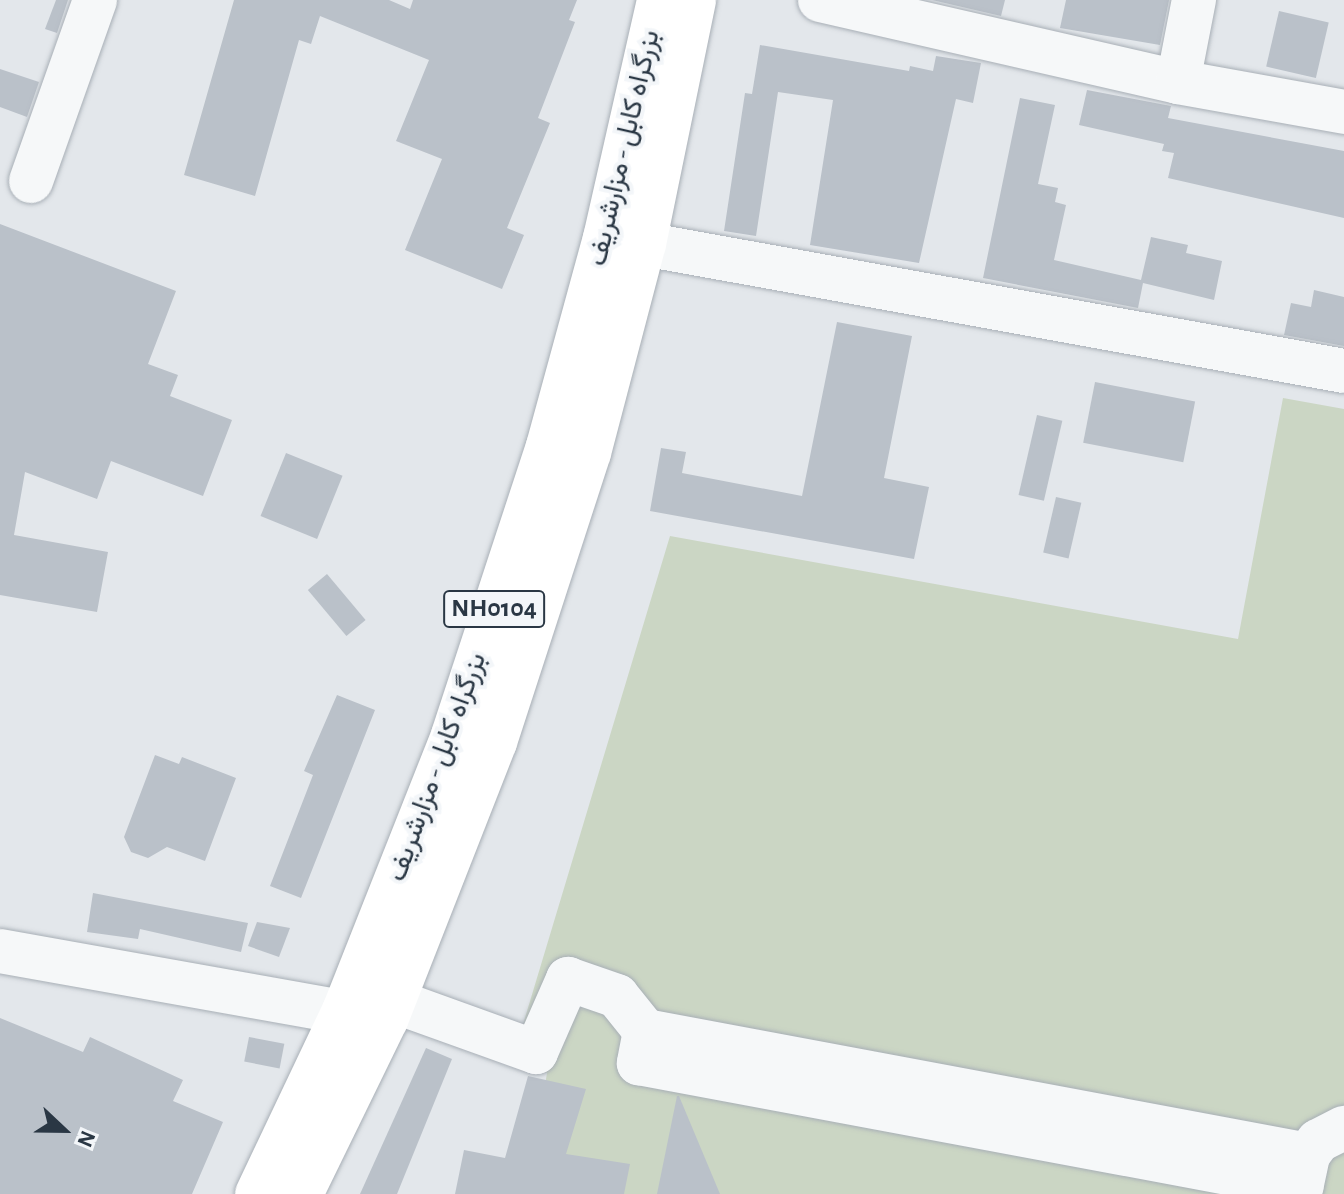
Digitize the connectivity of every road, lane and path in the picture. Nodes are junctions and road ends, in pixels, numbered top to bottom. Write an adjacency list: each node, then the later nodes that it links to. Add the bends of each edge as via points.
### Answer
1 (95, 0): 8 (street)
2 (659, 0): 12 (highway, بزرگراه کابل - مزارشریف / NH0104, via 605,238 548,446 453,735)
3 (694, 0): 9 (highway, بزرگراه کابل - مزارشریف / NH0104)
4 (820, 0): 6 (street)
5 (1194, 0): 6 (street)
6 (1178, 82): 7 (street)
7 (1344, 112)
8 (31, 181)
9 (644, 244): 10 (street); 13 (highway, بزرگراه کابل - مزارشریف / NH0104, via 589,453 495,742)
10 (1344, 371)
11 (0, 951): 12 (street)
12 (344, 1011): 13 (street); 16 (highway, بزرگراه کابل - مزارشریف / NH0104)
13 (390, 1011): 15 (street, via 536,1052 568,979 617,996 645,1031 639,1063); 17 (highway, بزرگراه کابل - مزارشریف / NH0104)
14 (1344, 1128): 15 (street, via 1318,1141)
15 (1305, 1179)
16 (257, 1194)
17 (301, 1194)

